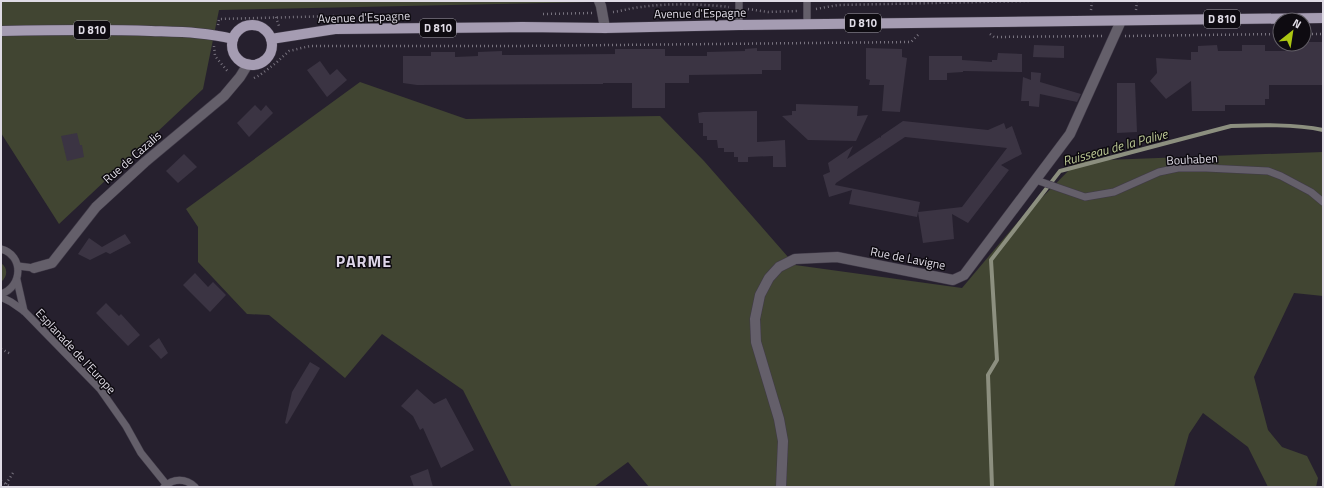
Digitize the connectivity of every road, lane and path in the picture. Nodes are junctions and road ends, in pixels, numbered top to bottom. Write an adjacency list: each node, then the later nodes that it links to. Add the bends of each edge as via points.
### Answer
1 (598, 1): 8 (street)
2 (739, 1): 7 (lane)
3 (807, 1): 6 (lane)
4 (1323, 18): 5 (main road, Avenue d'Espagne / D 810)
5 (1121, 21): 6 (main road, Avenue d'Espagne / D 810); 23 (street, Rue de Lavigne, via 1070,134)
6 (807, 24): 7 (main road, Avenue d'Espagne / D 810)
7 (739, 25): 8 (main road, Avenue d'Espagne / D 810)
8 (605, 28): 17 (main road, Avenue d'Espagne / D 810, via 335,29)
9 (1, 31): 16 (main road, D 810, via 130,30 210,34)
10 (1272, 34): 14 (path)
11 (1312, 34): 12 (path)
12 (1323, 34)
13 (1103, 36): 15 (path)
14 (1126, 36)
15 (994, 37)
16 (233, 39): 17 (main road, via 237,31 243,27 255,25 267,31); 20 (main road, via 236,56)
17 (271, 39): 20 (main road, via 272,49 264,60)
18 (911, 42): 22 (path, via 310,46 289,51 260,75)
19 (214, 50): 21 (path, via 215,56)
20 (248, 64): 27 (street, Rue de Cazalis, via 224,96 96,207 52,263)
21 (228, 73)
22 (248, 80)
23 (1038, 181): 24 (lane, Bouhaben, via 1085,197 1114,192 1159,172 1178,168 1260,170 1281,176 1311,192); 39 (street, Rue de Lavigne, via 964,275 952,280 837,256 795,259 779,267 769,278 760,295 755,319 756,342 779,419 783,442)
24 (1323, 202)
25 (1, 249): 26 (lane, via 10,253)
26 (18, 266): 27 (lane); 28 (lane, Esplanade de l'Europe)
27 (34, 268)
28 (17, 280): 29 (lane, via 14,286); 30 (lane, Esplanade de l'Europe)
29 (1, 295): 30 (lane, Esplanade de l'Europe)
30 (24, 311): 36 (lane, Esplanade de l'Europe, via 100,389)
31 (1, 349): 32 (path)
32 (11, 354)
33 (12, 473): 35 (path)
34 (1, 482): 35 (path)
35 (6, 484): 37 (path)
36 (165, 486): 38 (lane, via 183,480)
37 (11, 487)
38 (195, 487)
39 (781, 487)

